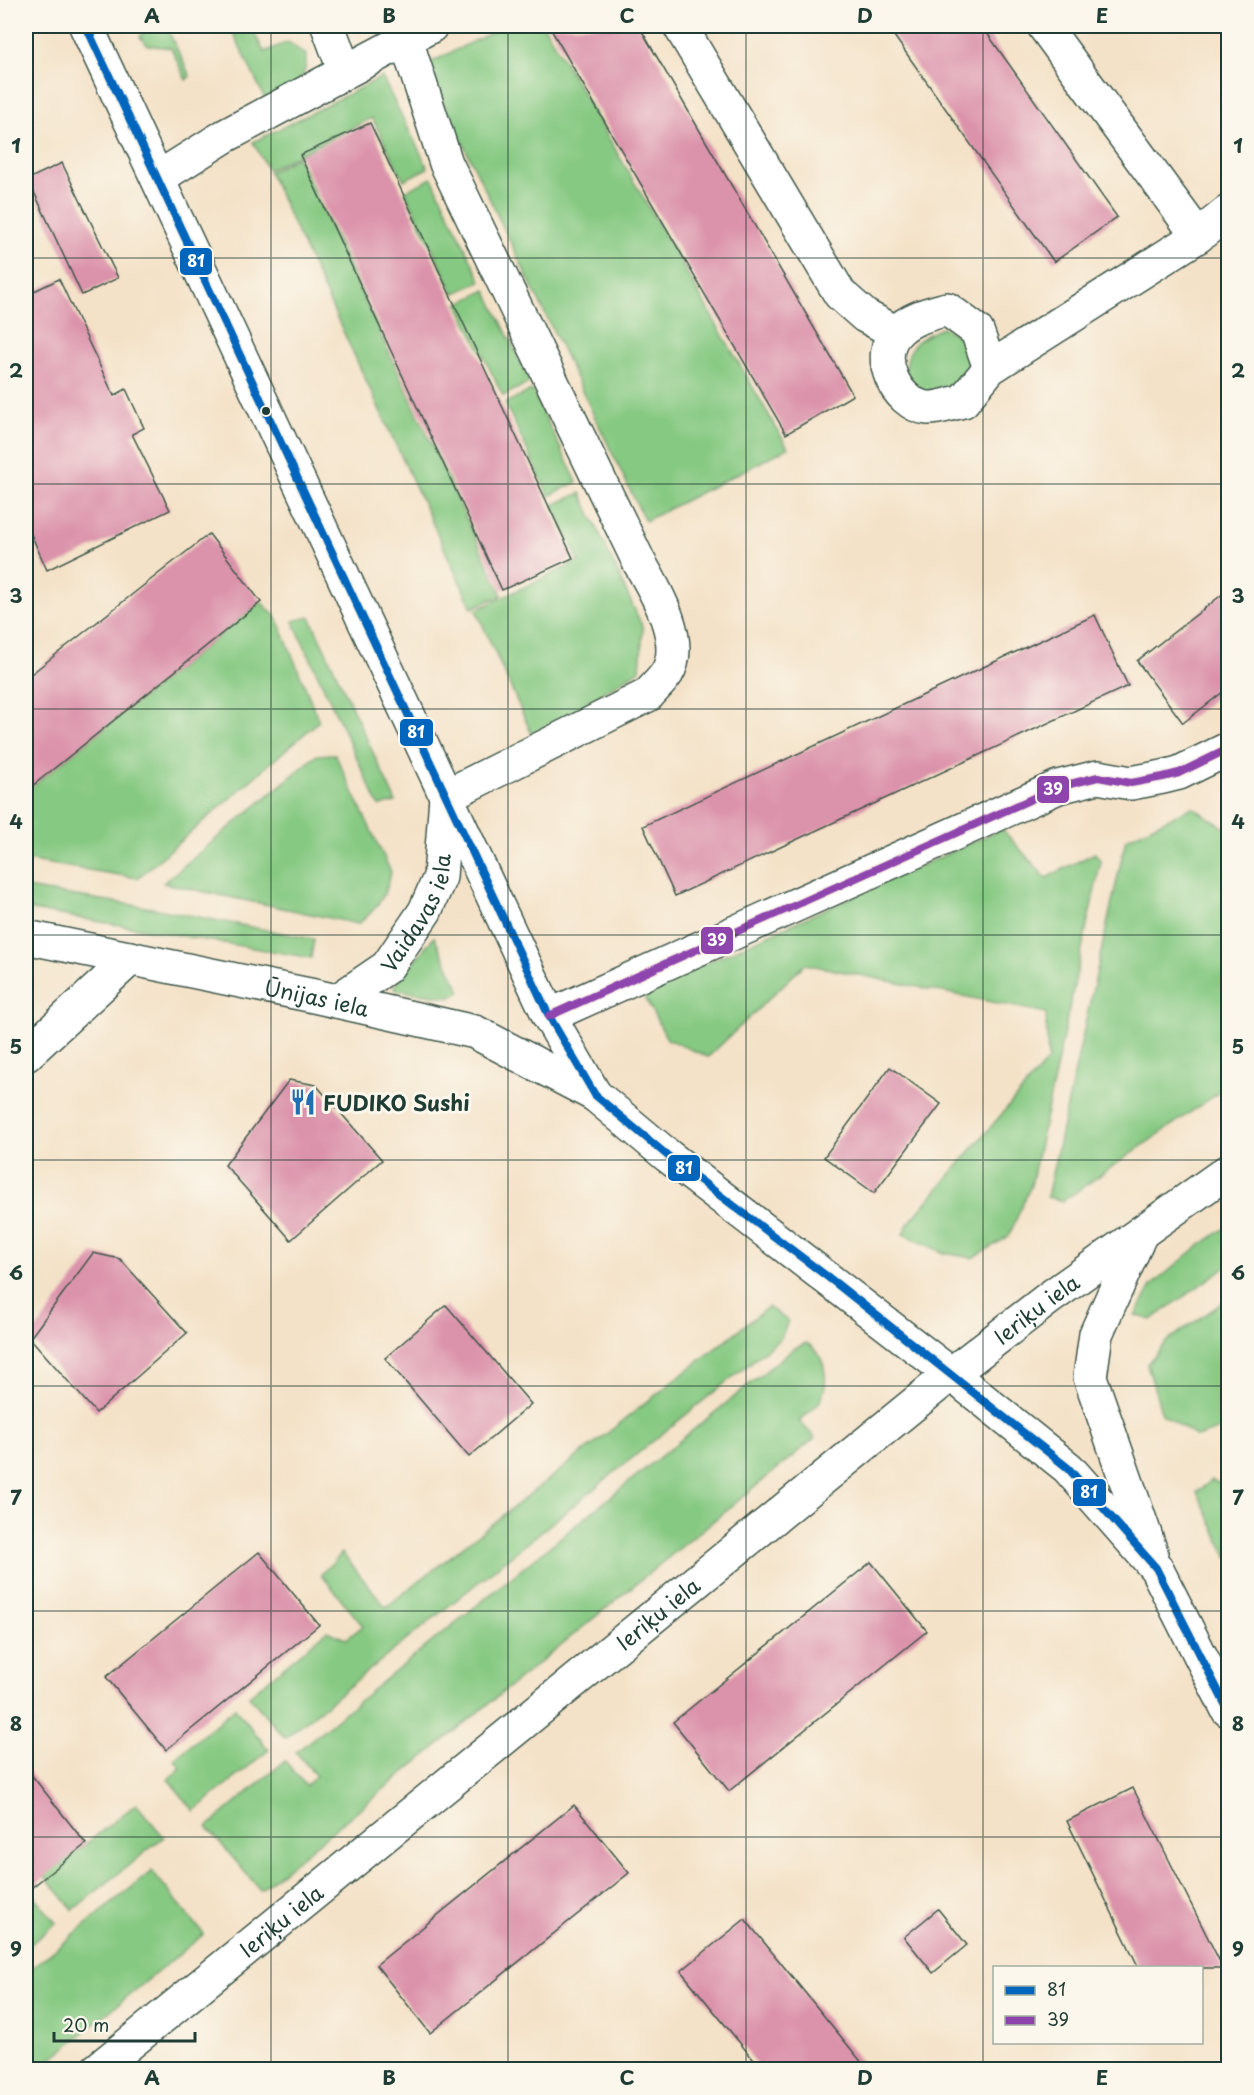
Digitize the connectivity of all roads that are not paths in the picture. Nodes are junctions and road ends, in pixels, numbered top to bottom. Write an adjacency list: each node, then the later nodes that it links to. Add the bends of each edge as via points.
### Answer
1 (86, 26): 7 (street, Vaidavas iela)
2 (328, 26): 6 (street)
3 (680, 26): 10 (street, via 840,294 864,316)
4 (1044, 26): 9 (street)
5 (419, 33): 6 (street); 13 (street, via 446,164 663,606 673,646 668,672 648,695)
6 (345, 72): 7 (street, via 225,136)
7 (158, 178): 13 (street, Vaidavas iela)
8 (1228, 212): 9 (street)
9 (1198, 236): 11 (street)
10 (895, 333): 11 (street, via 918,317 947,309 977,331); 11 (street, via 886,360 892,382 908,401 927,408 963,401)
11 (990, 368)
12 (1228, 749): 17 (street, via 1163,777 1131,783 1098,777 1058,787)
13 (446, 796): 16 (street, Vaidavas iela, via 440,877 425,911 387,967); 17 (street, Vaidavas iela)
14 (26, 938): 15 (street, Ūnijas iela)
15 (131, 958): 16 (street, Ūnijas iela); 18 (street)
16 (337, 1001): 19 (street, Ūnijas iela, via 475,1032)
17 (549, 1016): 19 (street, Vaidavas iela)
18 (27, 1045)
19 (595, 1095): 22 (street, Vaidavas iela)
20 (1228, 1171): 21 (street, Ieriķu iela)
21 (1141, 1233): 22 (street, Ieriķu iela, via 1048,1298); 23 (street, via 1096,1334 1090,1377)
22 (951, 1374): 23 (street, Vaidavas iela, via 1068,1468); 25 (street, Ieriķu iela)
23 (1156, 1568): 24 (street)
24 (1228, 1710)
25 (97, 2070)

